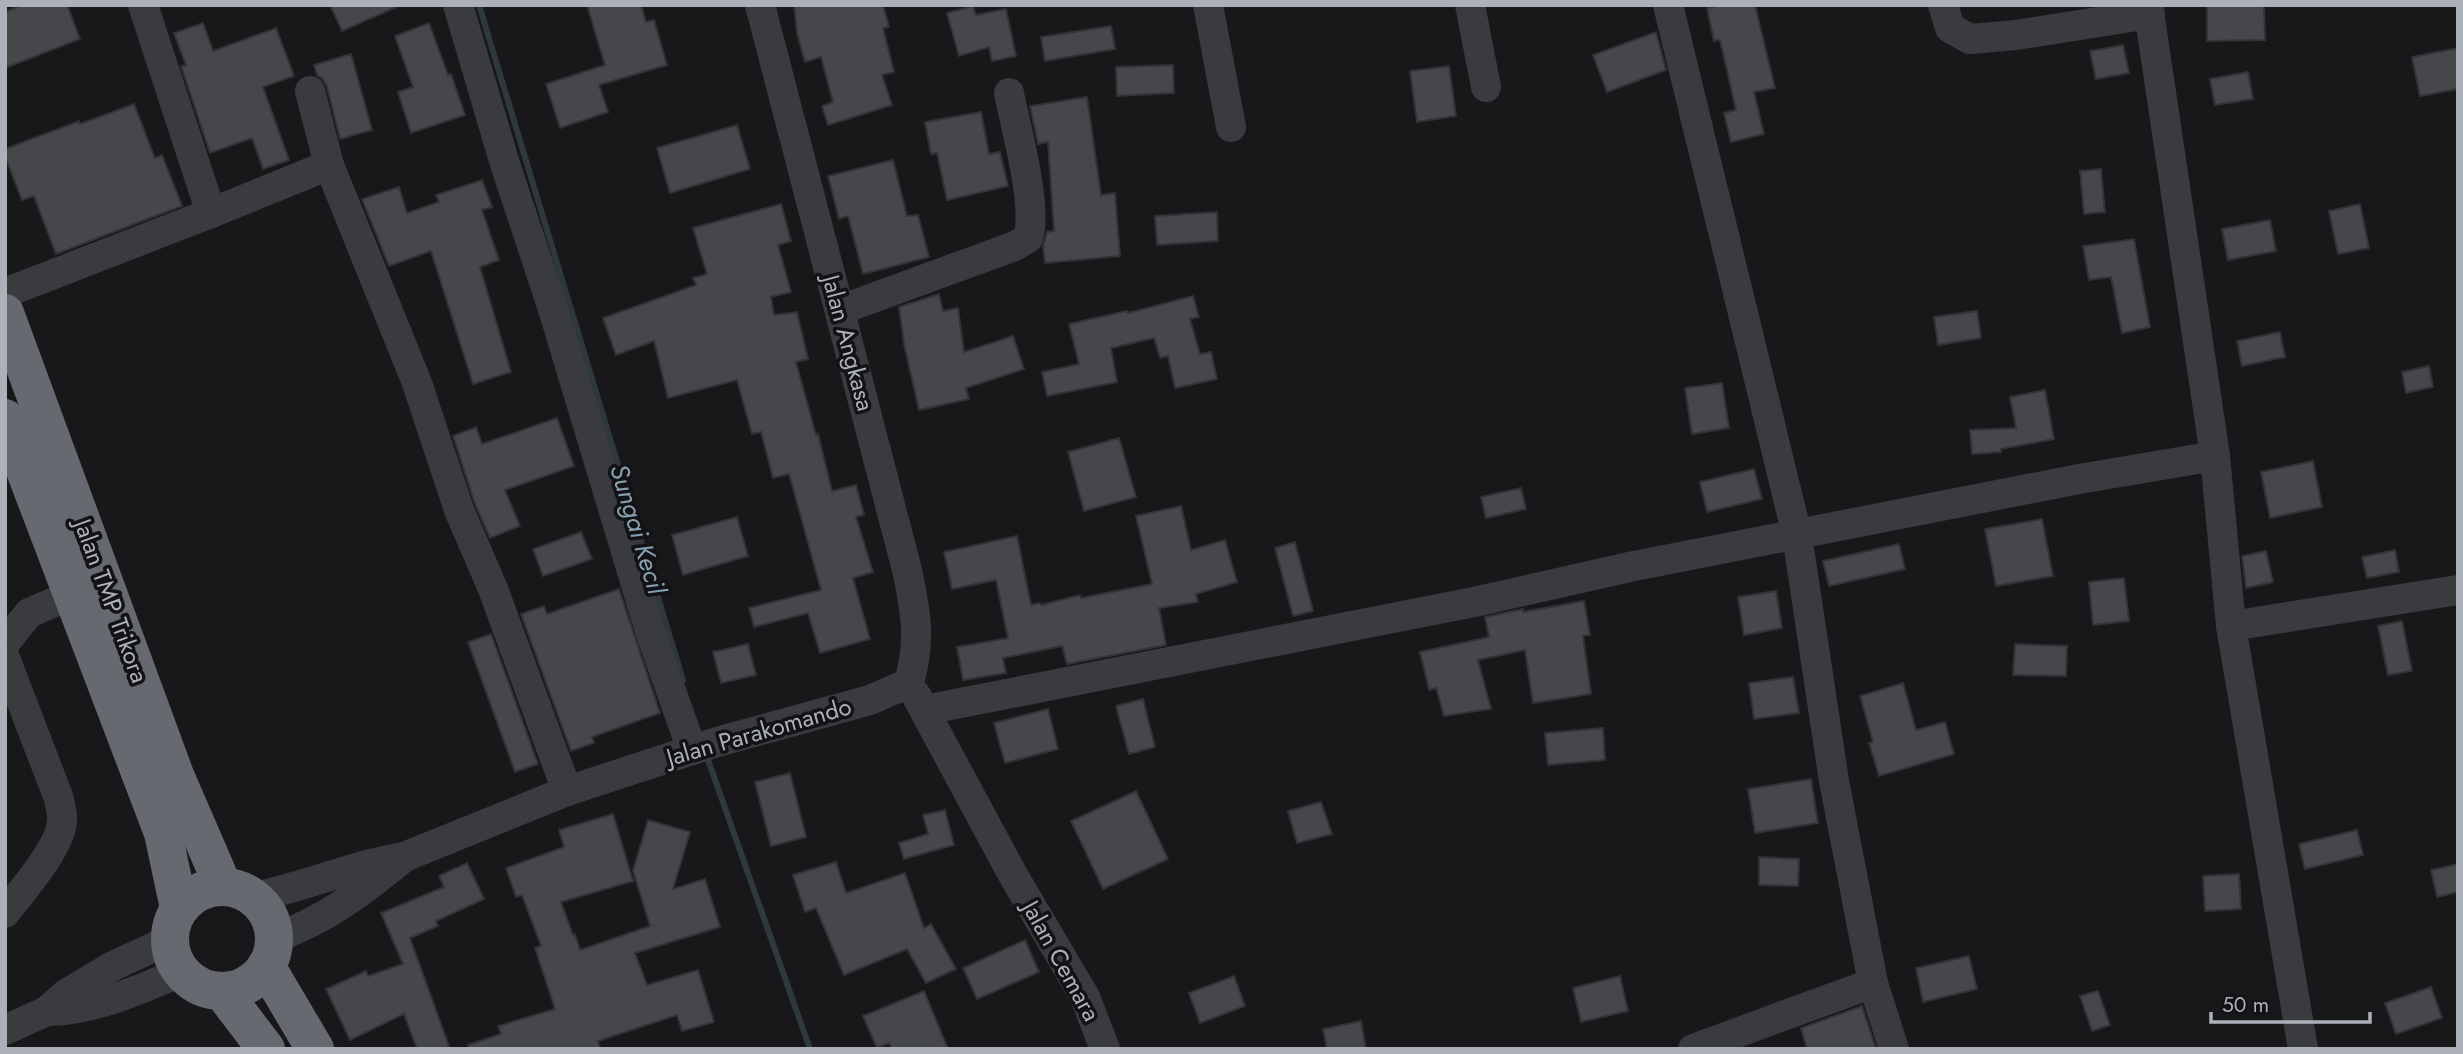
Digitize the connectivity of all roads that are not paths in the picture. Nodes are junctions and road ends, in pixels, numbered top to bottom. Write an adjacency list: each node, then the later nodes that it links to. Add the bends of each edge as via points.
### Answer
1 (143, 5): 14 (street)
2 (458, 5): 29 (street, via 649,631)
3 (760, 5): 16 (street, Jalan Angkasa)
4 (1208, 5): 12 (street)
5 (1470, 5): 9 (street)
6 (1668, 5): 21 (street)
7 (1943, 5): 8 (street, via 1950,28 1970,39)
8 (2149, 9): 20 (street)
9 (1486, 88)
10 (310, 91): 13 (street)
11 (1009, 93): 16 (street, via 1030,200 1028,238)
12 (1231, 127)
13 (329, 165): 14 (street); 30 (street, via 417,383 459,510)
14 (211, 213): 15 (street)
15 (5, 292)
16 (840, 310): 27 (street, Jalan Angkasa, via 913,601 917,638)
17 (5, 313): 18 (highway, Jalan TMP Trikora)
18 (12, 357): 32 (highway, Jalan TMP Trikora, via 175,775)
19 (5, 418): 23 (highway, Jalan TMP Trikora)
20 (2215, 456): 21 (street); 24 (street)
21 (1797, 535): 28 (street); 36 (street, via 1835,780)
22 (2458, 590): 24 (street)
23 (73, 594): 25 (street, via 29,612); 34 (highway, Jalan TMP Trikora, via 163,833)
24 (2231, 626): 44 (street)
25 (5, 643)
26 (5, 658): 33 (street, via 59,799 62,821 51,849)
27 (909, 683): 28 (street); 29 (street, Jalan Parakomando, via 870,700)
28 (925, 710): 41 (street, Jalan Cemara, via 1013,876 1086,996)
29 (703, 747): 30 (street, Jalan Parakomando)
30 (567, 792): 31 (street, Jalan Parakomando)
31 (404, 857): 32 (street, Jalan Parakomando, via 281,892); 35 (street, Jalan Parakomando)
32 (239, 892): 34 (highway, via 206,888 191,896); 35 (highway, via 265,909 272,923)
33 (5, 914)
34 (176, 940): 37 (highway, via 192,982); 38 (street, via 143,988 74,1009 47,1011)
35 (270, 952): 37 (highway, via 255,979); 40 (highway)
36 (1873, 983): 42 (street); 43 (street)
37 (222, 991): 39 (highway)
38 (5, 1030)
39 (266, 1049)
40 (315, 1049)
41 (1105, 1049)
42 (1693, 1049)
43 (1894, 1049)
44 (2303, 1049)

